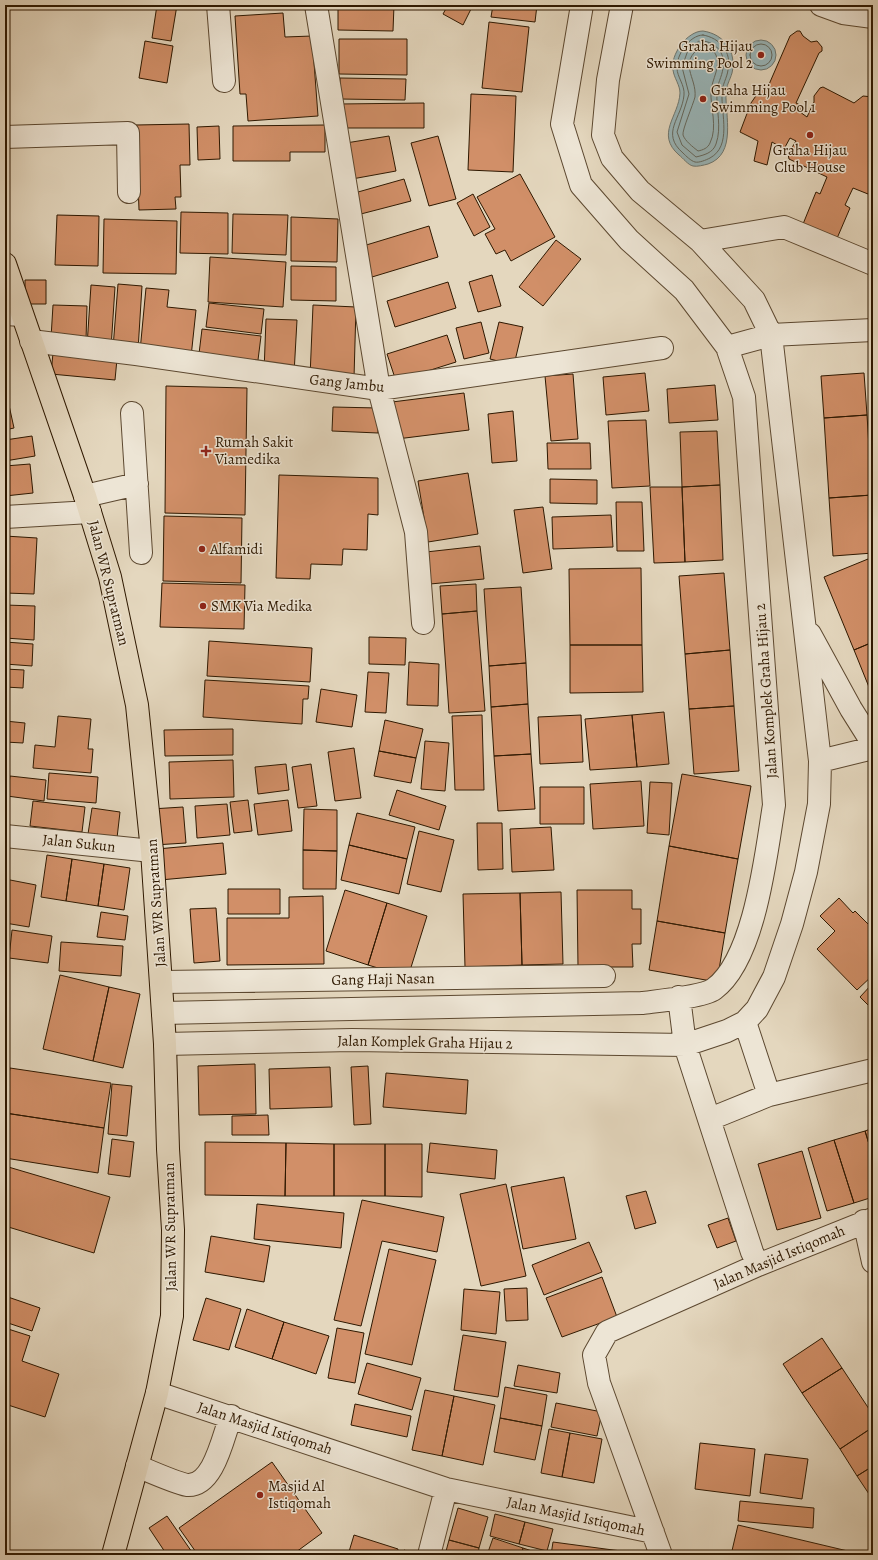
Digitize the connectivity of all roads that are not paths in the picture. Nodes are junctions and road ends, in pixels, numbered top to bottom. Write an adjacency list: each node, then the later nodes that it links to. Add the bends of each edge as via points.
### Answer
1 (218, 5): 7 (street)
2 (316, 5): 19 (street)
3 (582, 5): 17 (street, Jalan Komplek Graha Hijau 2, via 562,124 581,185 629,240 684,290)
4 (622, 5): 10 (street, Jalan Komplek Graha Hijau 2, via 608,80 603,135 612,158 640,191)
5 (821, 5): 6 (street)
6 (873, 17)
7 (224, 81)
8 (5, 137): 9 (street, via 128,133)
9 (129, 192)
10 (700, 241): 12 (street, via 784,227); 15 (street, Jalan Komplek Graha Hijau 2, via 754,300)
11 (5, 264): 13 (main road, Jalan WR Supratman)
12 (873, 264)
13 (14, 314): 16 (main road, Jalan WR Supratman)
14 (873, 330): 15 (street)
15 (771, 335): 17 (street); 26 (street, Jalan Komplek Graha Hijau 2)
16 (31, 341): 19 (street, Gang Jambu); 22 (main road, Jalan WR Supratman)
17 (726, 347): 34 (street, Jalan Komplek Graha Hijau 2, via 744,397 774,805 750,930 737,962 713,990)
18 (662, 348): 19 (street, Gang Jambu)
19 (379, 390): 25 (street, via 416,532)
20 (132, 413): 21 (street)
21 (137, 484): 22 (street); 24 (street)
22 (88, 504): 23 (street); 31 (main road, Jalan WR Supratman, via 110,577 137,706)
23 (5, 517)
24 (142, 553)
25 (423, 623)
26 (805, 624): 27 (street, Jalan Komplek Graha Hijau 2); 29 (street, Jalan Komplek Graha Hijau 2)
27 (873, 744)
28 (873, 748): 29 (street)
29 (820, 761): 36 (street, Jalan Komplek Graha Hijau 2, via 819,804 806,872 792,924 774,977 757,1009)
30 (5, 836): 31 (street, Jalan Sukun)
31 (152, 851): 33 (main road, Jalan WR Supratman)
32 (604, 976): 33 (street, Gang Haji Nasan)
33 (162, 982): 35 (main road, Jalan WR Supratman)
34 (679, 997): 35 (street, Jalan Komplek Graha Hijau 2, via 642,1003); 38 (street)
35 (163, 1013): 37 (main road, Jalan WR Supratman)
36 (745, 1022): 38 (street, Jalan Komplek Graha Hijau 2); 40 (street)
37 (165, 1044): 38 (street, Jalan Komplek Graha Hijau 2, via 352,1040); 45 (main road, Jalan WR Supratman, via 173,1230 172,1316)
38 (685, 1045): 41 (street)
39 (873, 1070): 40 (street)
40 (769, 1095): 41 (street)
41 (710, 1118): 44 (street)
42 (869, 1220): 43 (street); 44 (street, Jalan Masjid Istiqomah)
43 (873, 1262)
44 (758, 1265): 49 (street, Jalan Masjid Istiqomah, via 607,1332 594,1355 599,1383)
45 (157, 1393): 46 (street, Jalan Masjid Istiqomah); 47 (main road, Jalan WR Supratman)
46 (231, 1416): 47 (street, via 208,1476 199,1483 187,1485); 48 (street, Jalan Masjid Istiqomah)
47 (137, 1466): 50 (main road, Jalan WR Supratman)
48 (446, 1489): 49 (street, Jalan Masjid Istiqomah); 51 (street)
49 (653, 1532): 52 (street)
50 (113, 1555)
51 (429, 1555)
52 (660, 1555)

